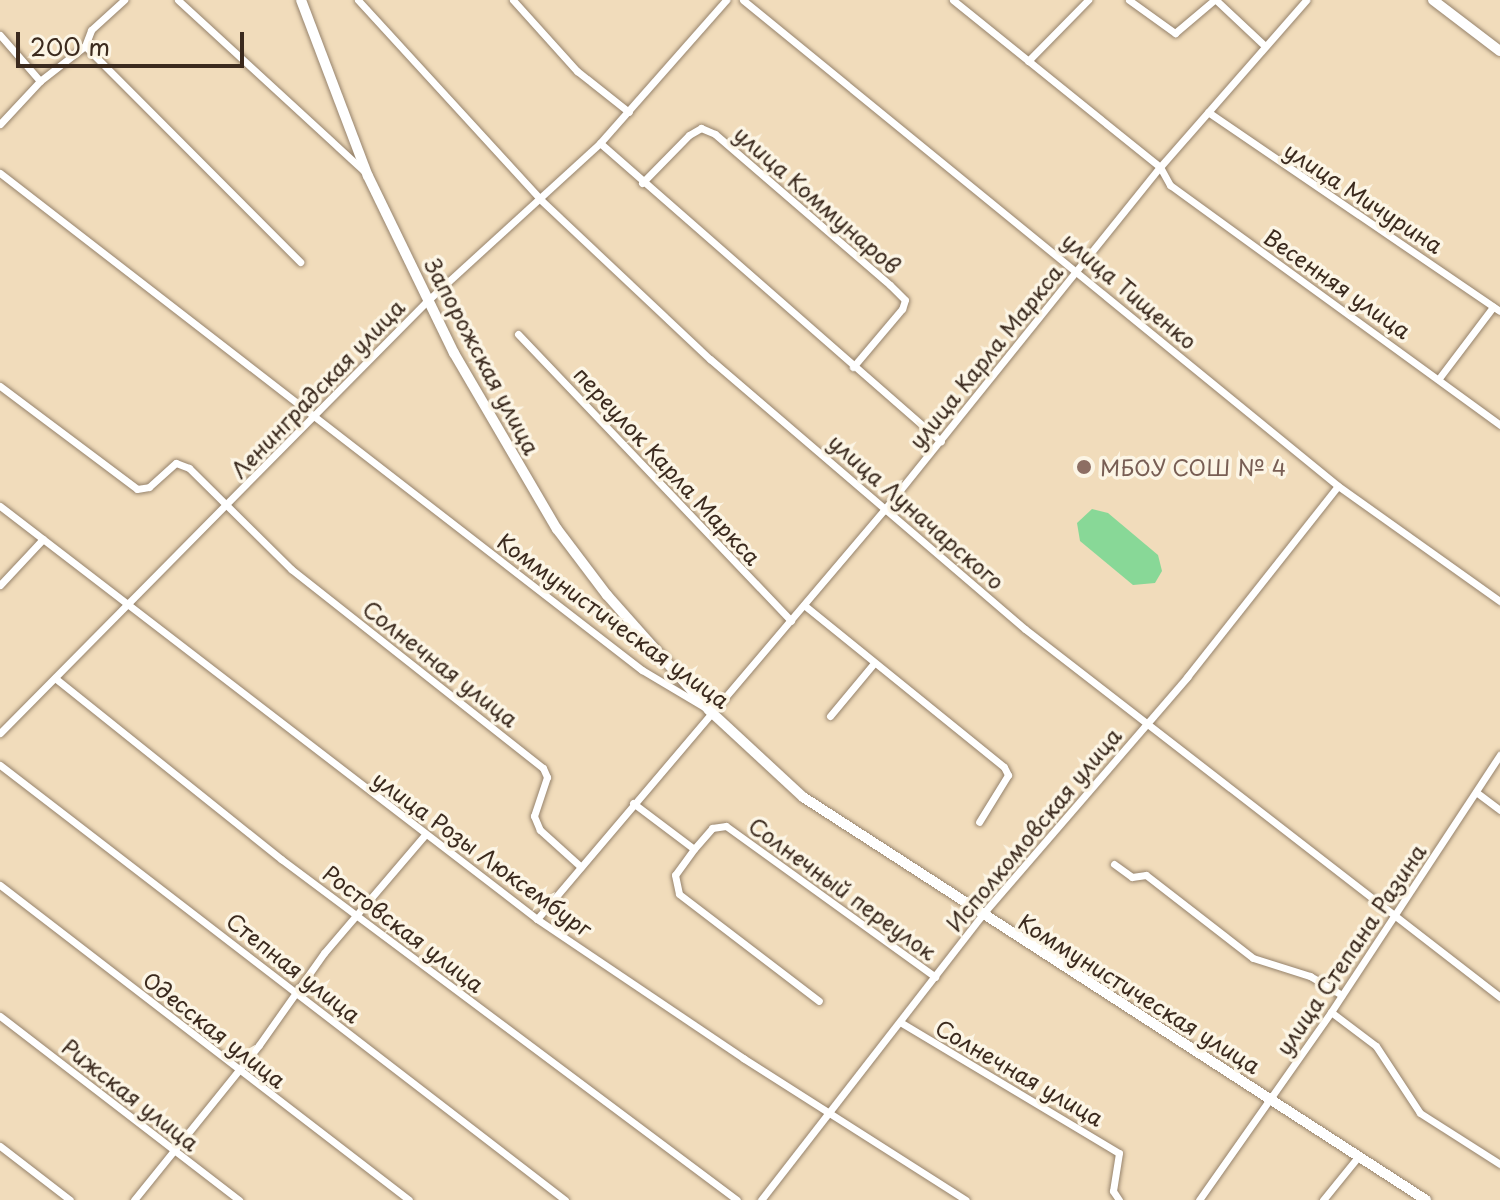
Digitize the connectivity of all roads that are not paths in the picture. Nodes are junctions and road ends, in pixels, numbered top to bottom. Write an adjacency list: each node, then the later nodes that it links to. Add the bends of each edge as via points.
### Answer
1 (124, 0): 15 (street, via 91,30)
2 (178, 0): 26 (street, Запорожская улица)
3 (301, 0): 26 (main road)
4 (358, 0): 28 (street, улица Луначарского)
5 (513, 0): 20 (street, via 577,71)
6 (726, 0): 20 (street, Ленинградская улица)
7 (743, 0): 30 (street, улица Тищенко)
8 (953, 0): 18 (street, Весенняя улица)
9 (1088, 0): 18 (street)
10 (1129, 0): 11 (street, via 1175,33)
11 (1215, 0): 16 (street)
12 (1306, 0): 16 (street, улица Карла Маркса)
13 (1433, 0): 17 (main road)
14 (0, 35): 19 (street)
15 (85, 46): 19 (street); 29 (street)
16 (1265, 46): 21 (street, улица Карла Маркса)
17 (1500, 51)
18 (1028, 61): 24 (street, Весенняя улица)
19 (40, 81): 22 (street)
20 (629, 112): 23 (street, Ленинградская улица)
21 (1208, 112): 24 (street, улица Карла Маркса); 32 (street, улица Мичурина)
22 (0, 124)
23 (600, 143): 27 (street); 28 (street, Ленинградская улица)
24 (1160, 167): 30 (street, улица Карла Маркса); 35 (street, Весенняя улица, via 1170,185)
25 (0, 173): 37 (street, Коммунистическая улица)
26 (368, 176): 31 (main road, Запорожская улица)
27 (642, 183): 34 (street); 34 (street, улица Коммунаров, via 701,128 715,134 890,285 905,300 902,309)
28 (541, 200): 31 (street, Ленинградская улица); 43 (street, улица Луначарского, via 710,359)
29 (300, 262)
30 (1078, 268): 39 (street, улица Карла Маркса); 40 (street, улица Тищенко)
31 (426, 302): 37 (street, Ленинградская улица); 52 (main road, Запорожская улица, via 557,529 607,595)
32 (1496, 309): 35 (street)
33 (518, 334): 49 (street, переулок Карла Маркса)
34 (853, 367): 39 (street)
35 (1440, 377): 38 (street, Весенняя улица)
36 (0, 386): 41 (street, via 137,489 149,487 176,463 189,468)
37 (311, 418): 41 (street, Ленинградская улица); 52 (street, Коммунистическая улица, via 642,670)
38 (1500, 425)
39 (941, 441): 43 (street, улица Карла Маркса)
40 (1338, 486): 46 (street, улица Тищенко); 54 (street, Исполкомовская улица)
41 (227, 505): 47 (street, Ленинградская улица); 65 (street, Солнечная улица, via 291,569 543,768 547,777 534,816 540,830)
42 (0, 506): 44 (street, улица Розы Люксембург)
43 (884, 510): 48 (street, улица Карла Маркса); 54 (street, улица Луначарского)
44 (43, 539): 45 (street); 47 (street, улица Розы Люксембург)
45 (0, 585)
46 (1500, 601)
47 (128, 603): 51 (street, Ленинградская улица); 62 (street, улица Розы Люксембург)
48 (804, 605): 49 (street, улица Карла Маркса); 50 (street)
49 (791, 621): 52 (street, улица Карла Маркса)
50 (874, 663): 53 (street); 61 (street, via 1004,767 1008,775)
51 (55, 678): 55 (street, Ленинградская улица); 67 (street, Ростовская улица)
52 (709, 710): 59 (street, улица Карла Маркса); 68 (main road, Коммунистическая улица, via 803,797)
53 (830, 716)
54 (1144, 723): 68 (street, Исполкомовская улица); 69 (street, улица Луначарского)
55 (0, 733)
56 (1500, 755): 58 (street, улица Степана Разина)
57 (0, 765): 72 (street, Степная улица)
58 (1476, 792): 60 (street); 69 (street, улица Степана Разина)
59 (633, 803): 63 (street); 65 (street, улица Карла Маркса)
60 (1500, 810)
61 (979, 822)
62 (424, 836): 67 (street); 70 (street, улица Розы Люксембург)
63 (694, 849): 71 (street, Солнечный переулок, via 712,828 726,826); 75 (street, via 675,875 679,894)
64 (1114, 864): 73 (street, via 1132,877 1146,875 1253,958 1310,976)
65 (581, 867): 70 (street, улица Карла Маркса)
66 (0, 885): 79 (street, Одесская улица)
67 (356, 915): 72 (street); 91 (street, Ростовская улица)
68 (981, 916): 71 (street, Исполкомовская улица); 80 (main road, Коммунистическая улица)
69 (1395, 916): 73 (street, улица Степана Разина); 74 (street, улица Луначарского)
70 (537, 919): 81 (street, улица Розы Люксембург)
71 (935, 977): 78 (street, Исполкомовская улица)
72 (297, 993): 79 (street); 90 (street, Степная улица)
73 (1342, 995): 76 (street, улица Степана Разина)
74 (1500, 997)
75 (819, 1001)
76 (1331, 1012): 80 (street, улица Степана Разина); 85 (street, via 1376,1046 1420,1113)
77 (0, 1016): 83 (street, Рижская улица)
78 (900, 1022): 81 (street, Исполкомовская улица); 94 (street, Солнечная улица, via 1119,1153 1113,1191)
79 (237, 1070): 83 (street); 89 (street, Одесская улица)
80 (1271, 1100): 84 (main road, Коммунистическая улица); 95 (street, улица Степана Разина)
81 (828, 1114): 92 (street, Исполкомовская улица); 93 (street, улица Розы Люксембург)
82 (0, 1146): 86 (street)
83 (173, 1149): 87 (street); 88 (street, Рижская улица)
84 (1358, 1157): 96 (street); 97 (main road, Коммунистическая улица)
85 (1500, 1164)
86 (70, 1200)
87 (134, 1200)
88 (239, 1200)
89 (409, 1200)
90 (565, 1200)
91 (737, 1200)
92 (761, 1200)
93 (966, 1200)
94 (1119, 1200)
95 (1199, 1200)
96 (1323, 1200)
97 (1426, 1200)

